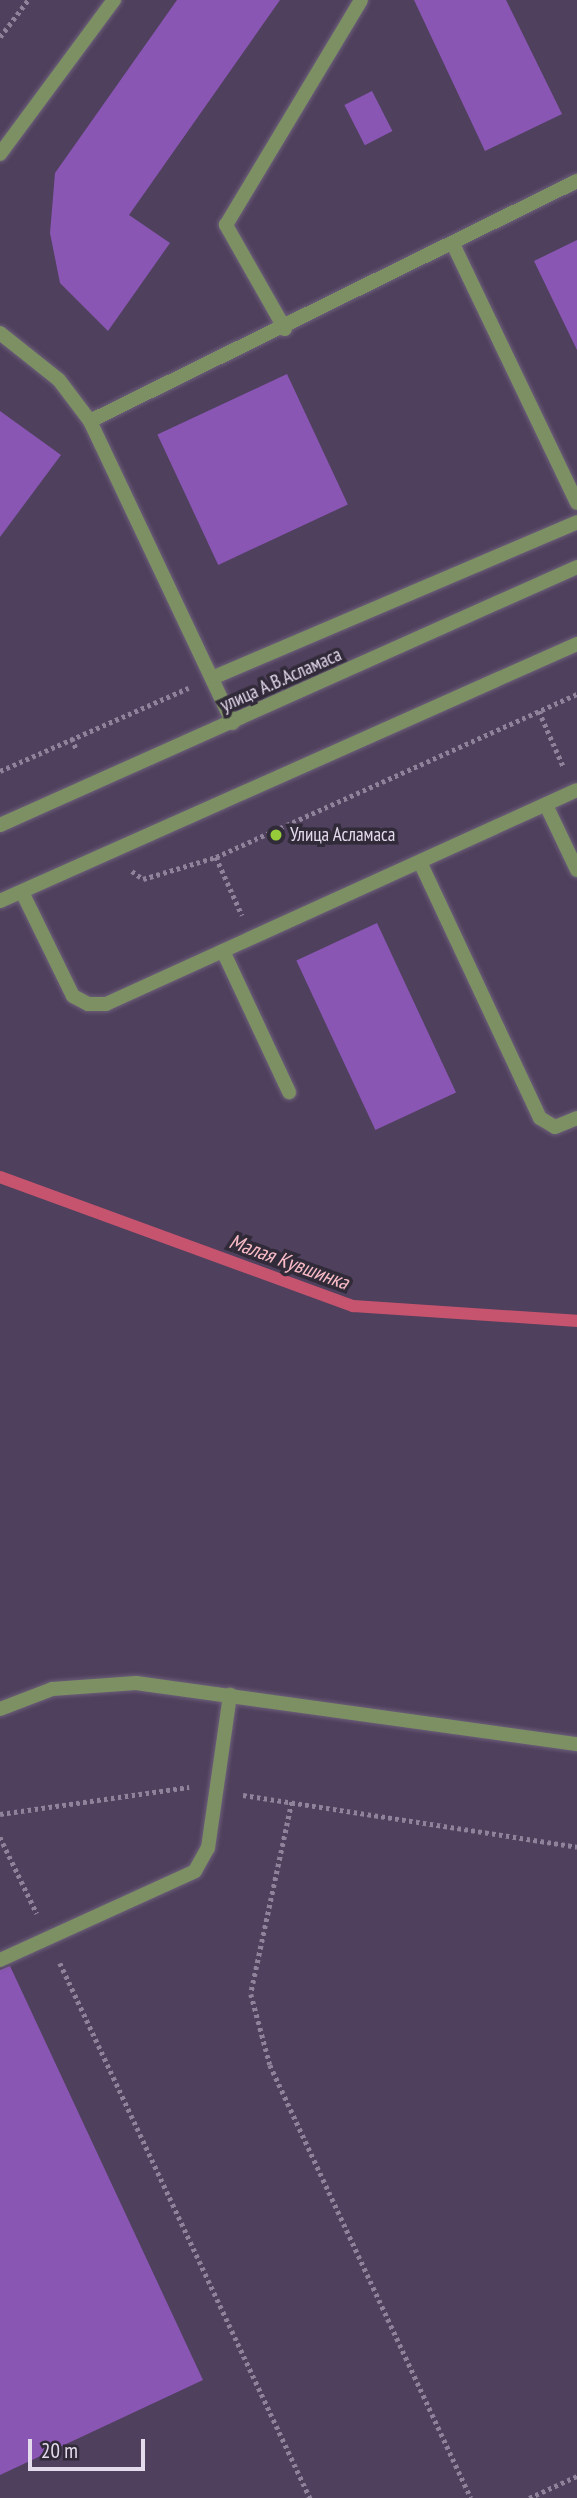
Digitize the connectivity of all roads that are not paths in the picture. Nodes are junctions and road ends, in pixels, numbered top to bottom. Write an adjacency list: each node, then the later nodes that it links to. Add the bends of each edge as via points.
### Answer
1 (114, 0): 3 (street)
2 (360, 0): 6 (street, via 226,225)
3 (0, 154)
4 (577, 181): 5 (street)
5 (453, 244): 6 (street); 9 (street)
6 (285, 328): 8 (street)
7 (0, 333): 8 (street, via 59,380)
8 (90, 421): 13 (street)
9 (577, 503)
10 (577, 522): 13 (street)
11 (577, 566): 14 (street, улица А.В.Асламаса)
12 (577, 644): 20 (street)
13 (212, 678): 14 (street)
14 (233, 723): 17 (street, улица А.В.Асламаса)
15 (576, 790): 16 (street)
16 (546, 805): 18 (street); 19 (street)
17 (0, 825)
18 (420, 862): 22 (street); 24 (street, via 540,1118 555,1126)
19 (577, 870)
20 (22, 892): 21 (street); 22 (street, via 66,985 88,1004 106,1004)
21 (0, 901)
22 (223, 951): 23 (street)
23 (289, 1092)
24 (577, 1118)
25 (230, 1695): 26 (street, via 136,1683 52,1689); 27 (street); 28 (street, via 208,1848 195,1871)
26 (0, 1709)
27 (577, 1744)
28 (0, 1959)

